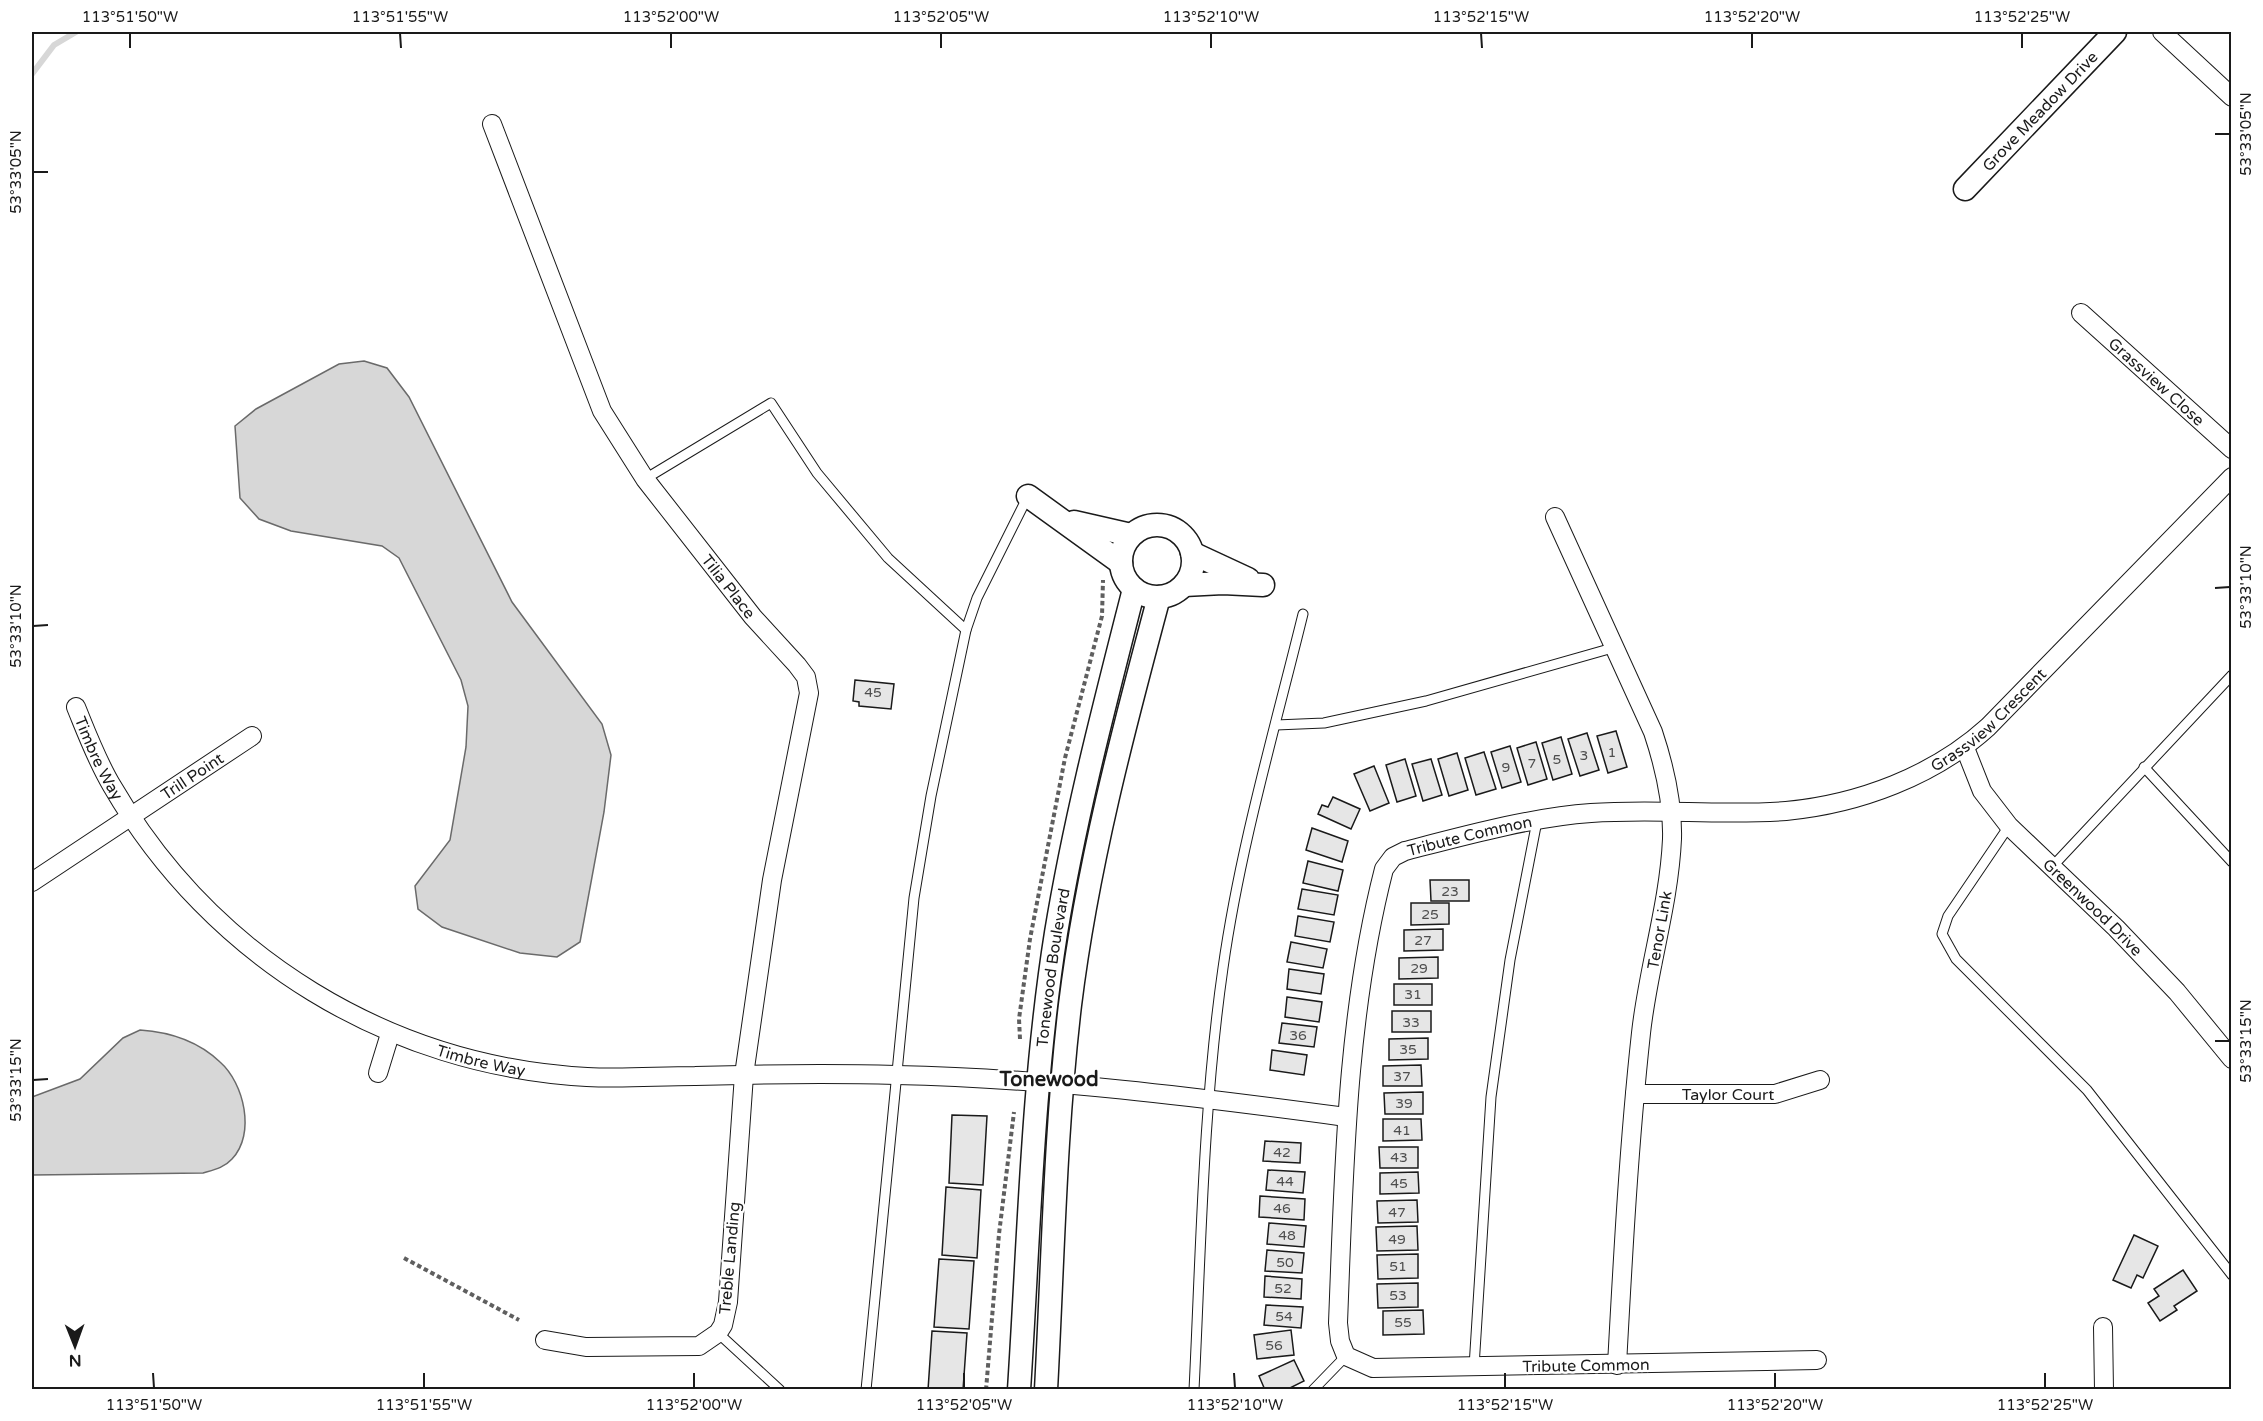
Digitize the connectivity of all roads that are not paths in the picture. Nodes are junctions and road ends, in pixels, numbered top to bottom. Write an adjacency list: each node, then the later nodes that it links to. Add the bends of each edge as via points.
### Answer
1 (2115, 32): 5 (street, Grove Meadow Drive)
2 (2162, 32): 3 (street)
3 (2232, 97)
4 (492, 124): 9 (street, Tilia Place, via 602,411)
5 (1965, 189)
6 (2081, 313): 7 (street, Grassview Close)
7 (2232, 449)
8 (2232, 477): 26 (street, Grassview Crescent)
9 (645, 479): 20 (lane, via 771,403 817,472 888,558); 38 (street, Tilia Place, via 753,617 797,665 806,677 809,693 772,880)
10 (1028, 496): 12 (street); 20 (lane, via 977,598)
11 (1555, 517): 21 (street, Tenor Link)
12 (1058, 518): 13 (street); 15 (street)
13 (1131, 535): 14 (street, via 1142,527 1163,525 1184,536); 15 (street, via 1123,547)
14 (1192, 553): 16 (street, via 1192,570); 16 (street, via 1263,585)
15 (1120, 563): 17 (street, via 1125,579)
16 (1184, 585): 18 (street)
17 (1134, 589): 18 (street); 41 (street, Tonewood Boulevard, via 1077,815 1055,945)
18 (1159, 597): 42 (street, Tonewood Boulevard, via 1089,883 1070,1004)
19 (1303, 614): 24 (lane)
20 (966, 630): 39 (lane, via 923,838)
21 (1616, 647): 24 (lane, via 1426,701 1324,723); 28 (street, Tenor Link, via 1653,732)
22 (2232, 675): 27 (lane)
23 (76, 707): 29 (street, Timbre Way, via 99,760)
24 (1276, 725): 44 (lane, via 1240,867 1223,969)
25 (252, 736): 29 (street, Trill Point)
26 (1965, 748): 28 (street, Grassview Crescent, via 1910,777 1828,805 1785,811); 31 (street, Greenwood Drive, via 1982,791)
27 (2144, 767): 32 (lane); 33 (lane)
28 (1670, 810): 30 (street, Tribute Common, via 1592,813); 43 (street, Tenor Link, via 1672,836 1666,894 1641,1030)
29 (131, 816): 34 (street, Trill Point); 35 (street, Timbre Way, via 225,926 302,985)
30 (1537, 821): 45 (street, Tribute Common, via 1405,851 1393,857 1384,869 1361,979); 53 (lane, via 1510,960 1491,1097)
31 (2009, 826): 33 (street, Greenwood Drive); 46 (lane, via 1948,916 1942,934 1956,959 2086,1090)
32 (2232, 862)
33 (2051, 868): 36 (street, Greenwood Drive, via 2177,992)
34 (32, 882)
35 (390, 1034): 37 (street); 38 (street, Timbre Way, via 478,1061 555,1074)
36 (2232, 1059)
37 (378, 1073)
38 (744, 1075): 39 (street, Timbre Way); 48 (street, Treble Landing, via 728,1302)
39 (896, 1075): 41 (street, Timbre Way); 55 (lane)
40 (1820, 1080): 43 (street, Taylor Court, via 1775,1094)
41 (1039, 1082): 42 (street, Timbre Way); 56 (street, Tonewood Boulevard)
42 (1063, 1084): 44 (street); 57 (street, Tonewood Boulevard)
43 (1635, 1094): 52 (street, Tenor Link)
44 (1209, 1100): 45 (street); 58 (lane)
45 (1346, 1117): 50 (street, Tribute Common, via 1338,1323)
46 (2232, 1275)
47 (2103, 1327): 60 (street)
48 (718, 1333): 49 (street, Treble Landing, via 688,1348 586,1347); 54 (lane)
49 (545, 1340)
50 (1347, 1356): 53 (street, Tribute Common, via 1373,1368); 59 (lane)
51 (1817, 1360): 52 (street, Tribute Common)
52 (1617, 1365): 53 (street, Tribute Common)
53 (1474, 1367)
54 (780, 1389)
55 (866, 1389)
56 (1019, 1389)
57 (1046, 1389)
58 (1194, 1389)
59 (1313, 1389)
60 (2104, 1389)

